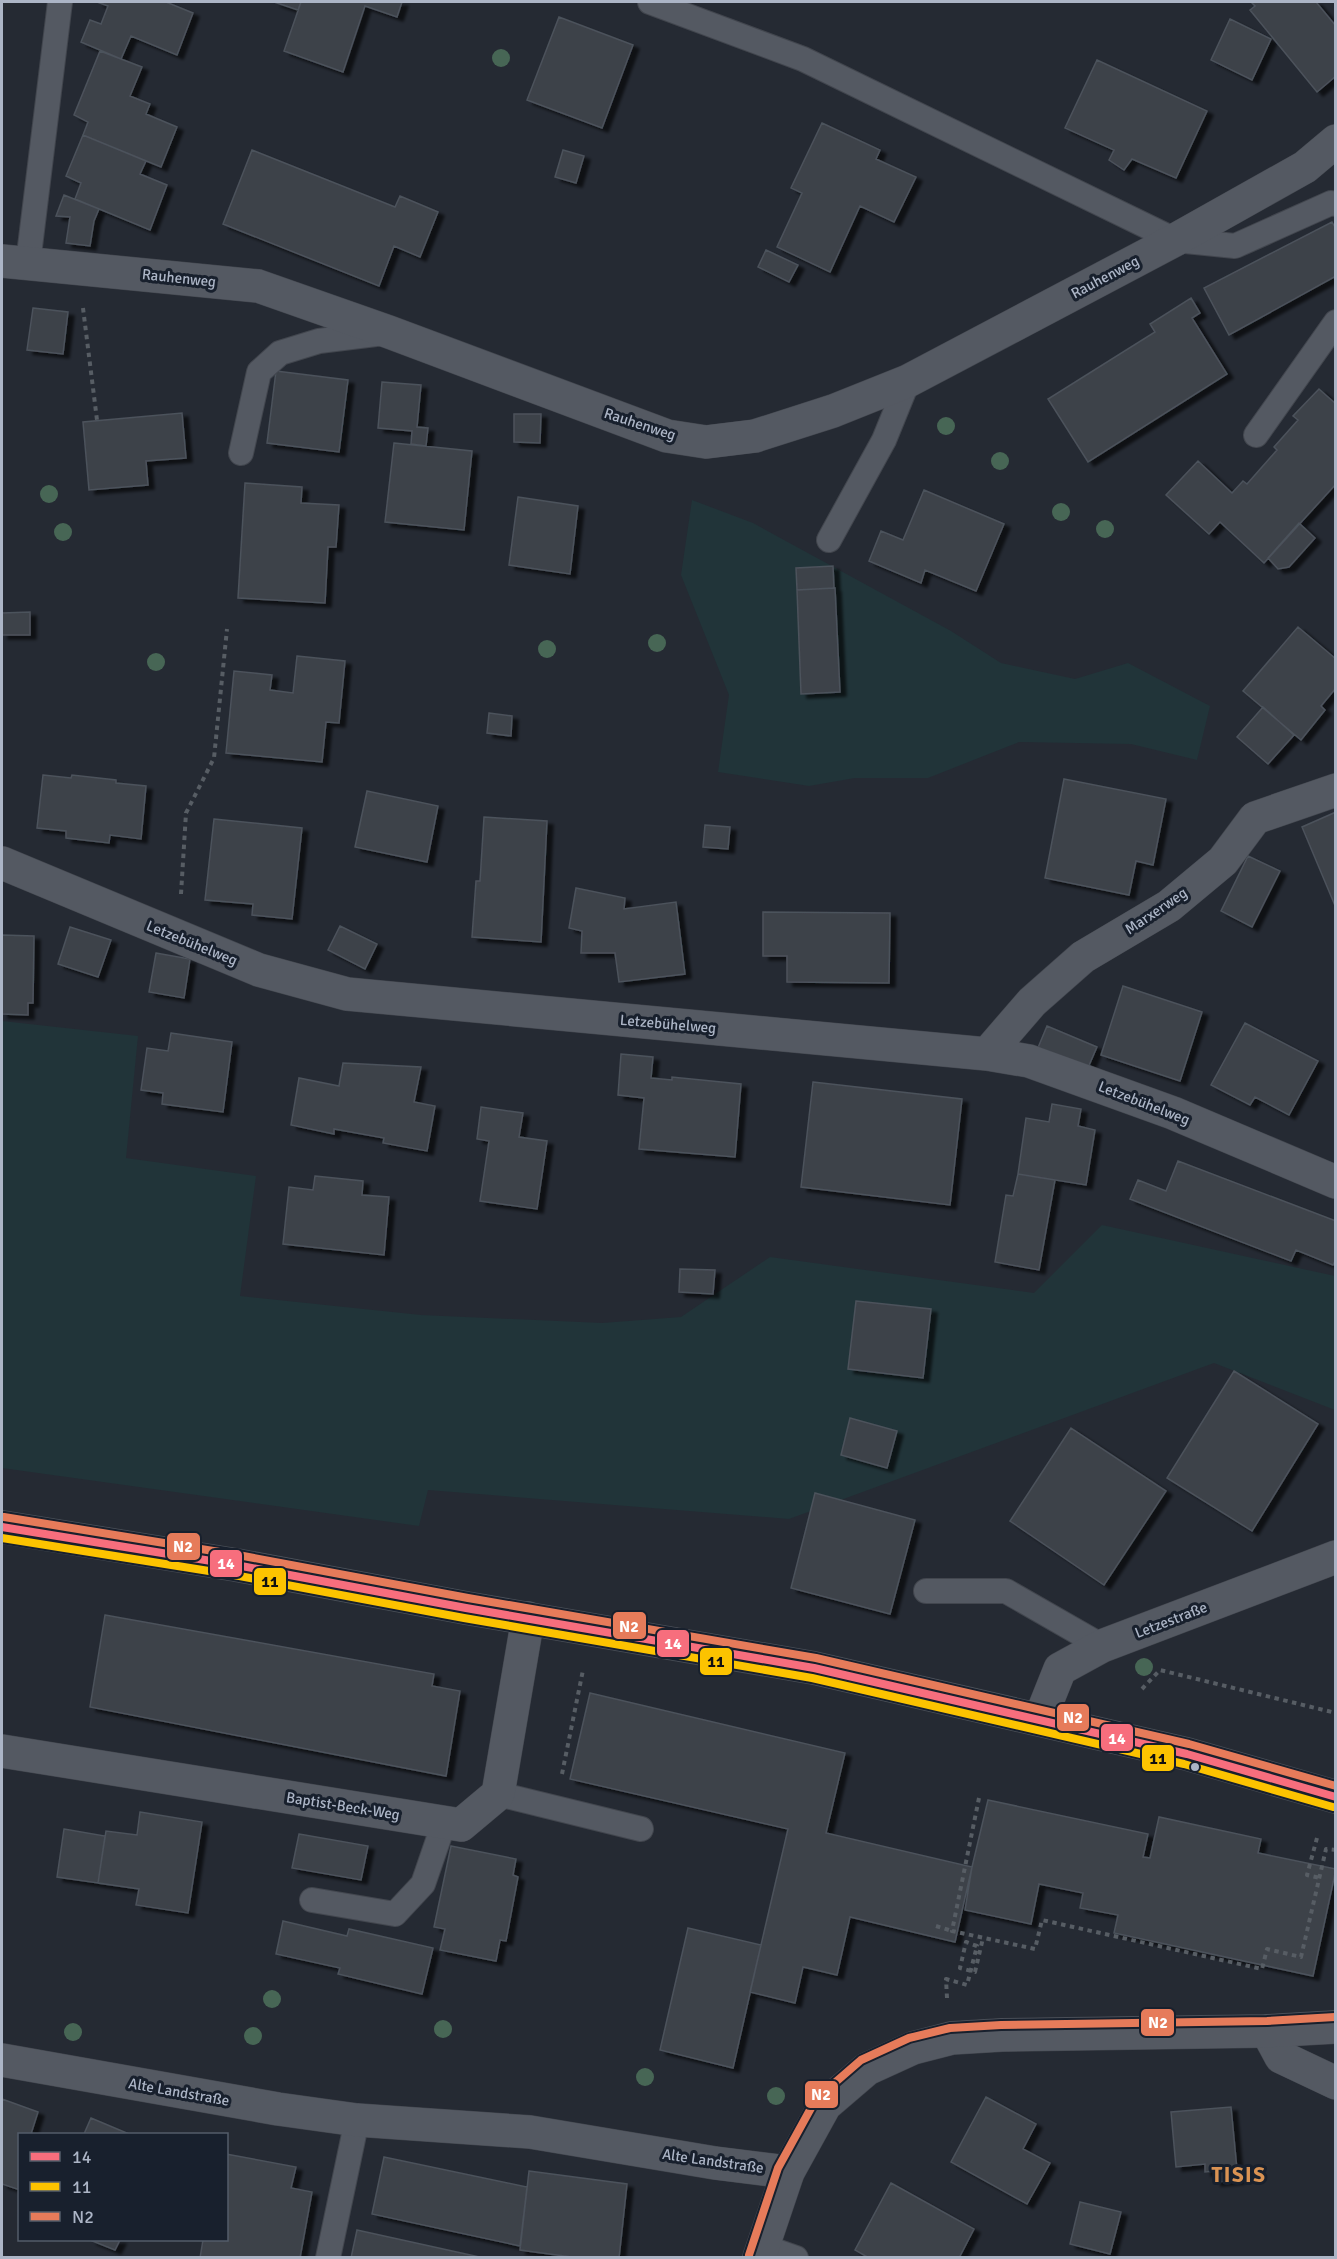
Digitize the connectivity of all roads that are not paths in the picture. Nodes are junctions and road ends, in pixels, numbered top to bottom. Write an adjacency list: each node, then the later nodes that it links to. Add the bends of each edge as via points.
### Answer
1 (60, 2): 6 (lane)
2 (650, 2): 5 (lane, via 803,60)
3 (1335, 141): 5 (street, Rauhenweg, via 1305,167)
4 (1335, 204): 5 (lane, via 1235,246)
5 (1175, 240): 9 (street, Rauhenweg)
6 (15, 262): 8 (street, Rauhenweg, via 258,286)
7 (1335, 322): 10 (lane)
8 (389, 332): 9 (street, Rauhenweg, via 667,436 706,442 755,436); 11 (lane, via 319,341 280,353 259,372)
9 (908, 381): 12 (lane, via 884,440)
10 (1256, 435)
11 (241, 453)
12 (829, 540)
13 (1335, 790): 15 (street, Marxerweg, via 1255,818 1223,861 1169,906 1083,957 1032,1002)
14 (2, 864): 15 (street, Letzebühelweg, via 259,970 347,994)
15 (987, 1054): 16 (street, Letzebühelweg, via 1029,1061 1173,1113)
16 (1335, 1182)
17 (2, 1527): 20 (main road)
18 (1335, 1557): 21 (street, Letzestraße)
19 (926, 1591): 21 (lane, via 1006,1591)
20 (528, 1618): 22 (main road, via 814,1668); 24 (street)
21 (1102, 1646): 22 (street, Letzestraße, via 1060,1669)
22 (1040, 1719): 25 (main road, via 1187,1754)
23 (2, 1751): 26 (street, Baptist-Beck-Weg)
24 (498, 1794): 26 (street, Baptist-Beck-Weg, via 461,1825); 27 (lane)
25 (1335, 1797)
26 (444, 1822): 28 (lane, via 423,1884 395,1914)
27 (641, 1829)
28 (312, 1900)
29 (1335, 2027): 30 (street)
30 (1268, 2031): 32 (street, via 1281,2057); 34 (street, via 1002,2035 952,2038 913,2048 867,2069 825,2105)
31 (2, 2060): 33 (street, Alte Landstraße)
32 (1329, 2077)
33 (357, 2120): 34 (street, Alte Landstraße, via 530,2132); 36 (lane)
34 (788, 2172): 35 (street)
35 (760, 2252): 37 (lane)
36 (328, 2258)
37 (796, 2258)

